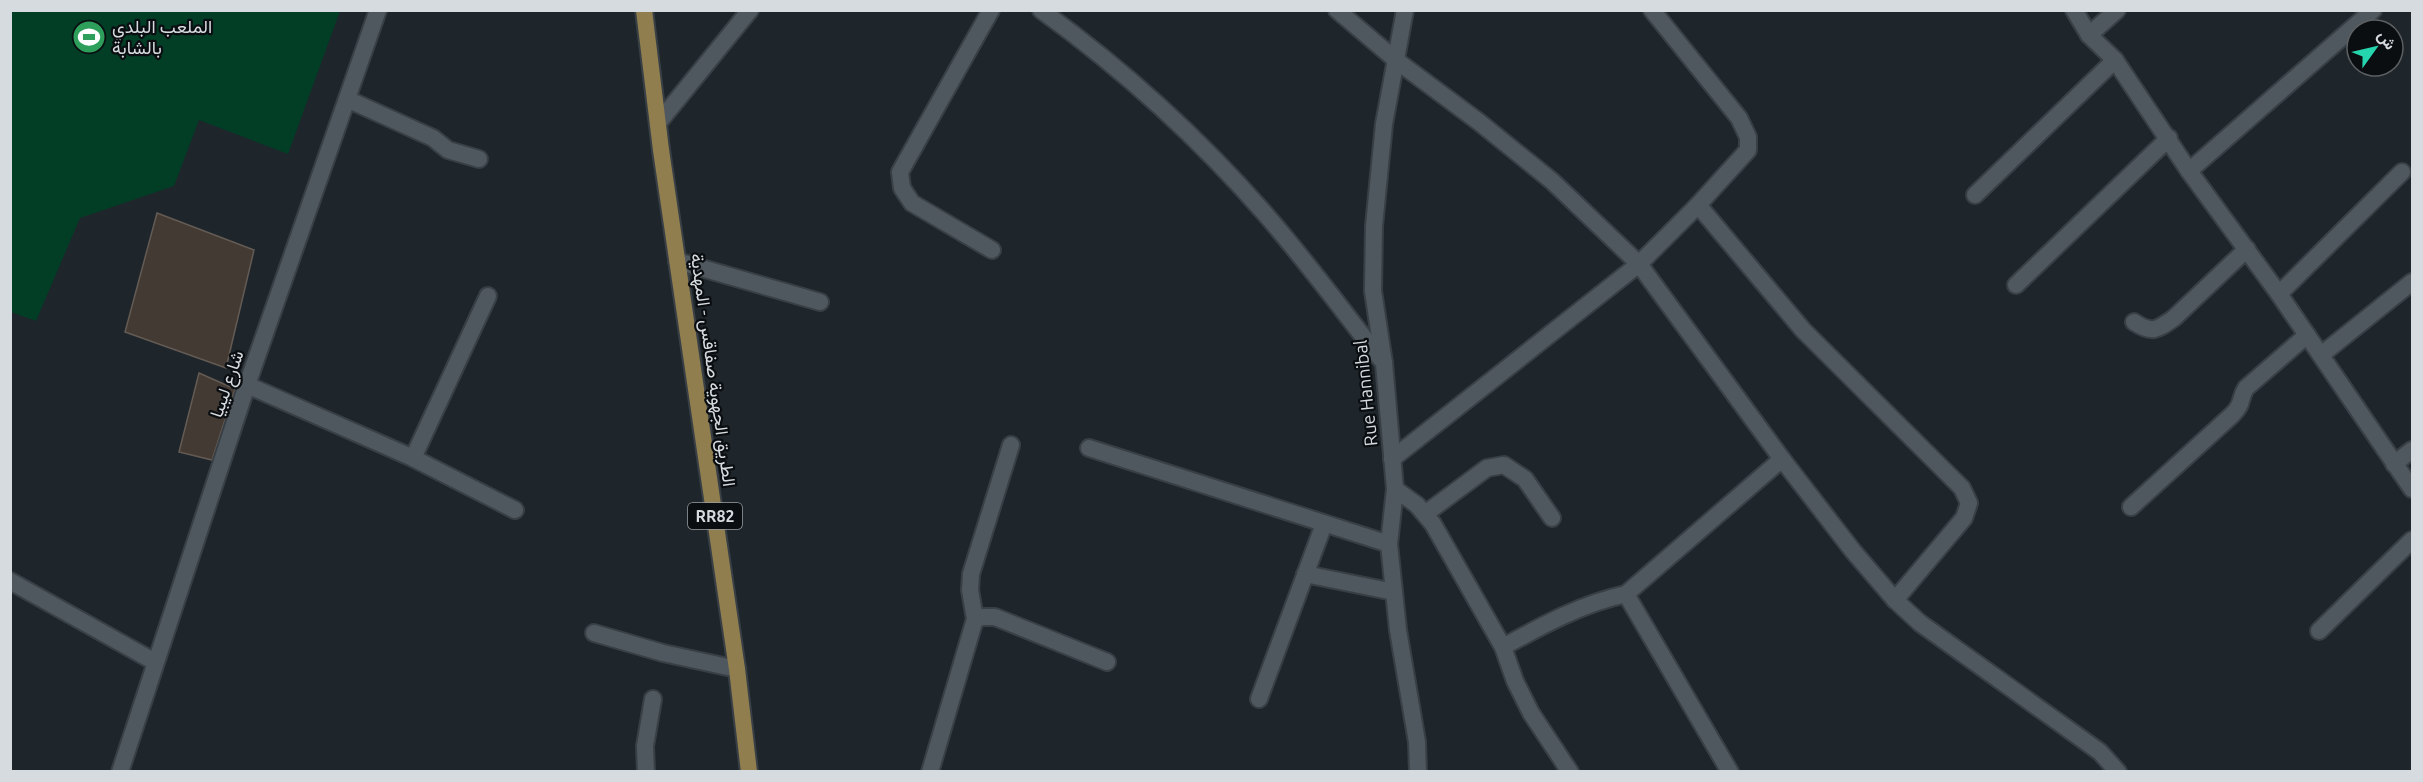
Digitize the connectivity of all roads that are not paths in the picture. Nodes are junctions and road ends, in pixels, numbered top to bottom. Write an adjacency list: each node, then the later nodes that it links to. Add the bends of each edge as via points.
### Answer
1 (378, 10): 15 (street, شارع ليبيا)
2 (644, 10): 16 (main road, الطريق الجهوية صفاقس - المهدية / RR82)
3 (750, 10): 16 (street)
4 (991, 10): 24 (street, via 900,172 902,188 912,203)
5 (1041, 10): 35 (street, via 1140,87 1201,146 1267,217)
6 (1337, 10): 14 (street)
7 (1405, 10): 14 (street, Rue Hannibal)
8 (1652, 10): 22 (street, via 1739,117 1748,137 1748,150)
9 (2074, 10): 12 (street)
10 (2117, 10): 12 (street)
11 (2373, 10): 19 (street)
12 (2090, 35): 13 (street)
13 (2115, 60): 17 (street); 21 (street)
14 (1396, 61): 26 (street, via 1552,181); 35 (street, Rue Hannibal, via 1384,124 1374,226 1373,291)
15 (346, 99): 18 (street, via 433,138 448,150); 36 (street, شارع ليبيا)
16 (659, 122): 25 (main road, الطريق الجهوية صفاقس - المهدية / RR82)
17 (2169, 138): 19 (street); 28 (street)
18 (479, 159)
19 (2189, 171): 23 (street)
20 (2402, 172): 29 (street)
21 (1975, 195)
22 (1698, 205): 26 (street); 57 (street, via 1803,330 1962,488 1969,503 1964,518)
23 (2247, 249): 29 (street); 32 (street, via 2162,326 2144,329)
24 (992, 250)
25 (677, 261): 31 (street); 64 (main road, الطريق الجهوية صفاقس - المهدية / RR82)
26 (1639, 264): 41 (street); 42 (street)
27 (2412, 282): 34 (street)
28 (2016, 285)
29 (2279, 294): 33 (street)
30 (488, 296): 40 (street)
31 (820, 302)
32 (2134, 322)
33 (2307, 335): 34 (street); 46 (street, via 2246,388 2239,408)
34 (2320, 355): 43 (street)
35 (1384, 363): 41 (street, Rue Hannibal)
36 (247, 385): 40 (street); 62 (street, شارع ليبيا)
37 (1011, 445): 58 (street, via 971,574)
38 (1089, 448): 50 (street)
39 (2412, 450): 43 (street)
40 (413, 458): 47 (street)
41 (1392, 459): 44 (street, Rue Hannibal)
42 (1782, 459): 56 (street); 57 (street)
43 (2394, 464): 45 (street)
44 (1395, 489): 48 (street); 52 (street, Rue Hannibal)
45 (2412, 489)
46 (2131, 507)
47 (515, 510)
48 (1425, 514): 49 (street, via 1487,468 1504,465 1525,479); 61 (street)
49 (1552, 518)
50 (1324, 524): 52 (street); 53 (street)
51 (2412, 540): 59 (street)
52 (1389, 544): 55 (street, Rue Hannibal)
53 (1305, 574): 55 (street); 66 (street)
54 (10, 581): 62 (street)
55 (1394, 592): 71 (street, Rue Hannibal)
56 (1626, 594): 61 (street, via 1569,612); 73 (street)
57 (1895, 600): 74 (street, via 1920,623 2100,752)
58 (975, 619): 63 (street, via 995,617); 70 (street)
59 (2319, 631)
60 (594, 633): 64 (street)
61 (1503, 647): 72 (street, via 1531,713)
62 (155, 662): 67 (street, شارع ليبيا)
63 (1107, 662)
64 (737, 669): 69 (main road, الطريق الجهوية صفاقس - المهدية / RR82)
65 (653, 699): 68 (street, via 645,746)
66 (1259, 699)
67 (120, 771)
68 (646, 771)
69 (749, 771)
70 (930, 771)
71 (1418, 771)
72 (1570, 771)
73 (1730, 771)
74 (2118, 771)

